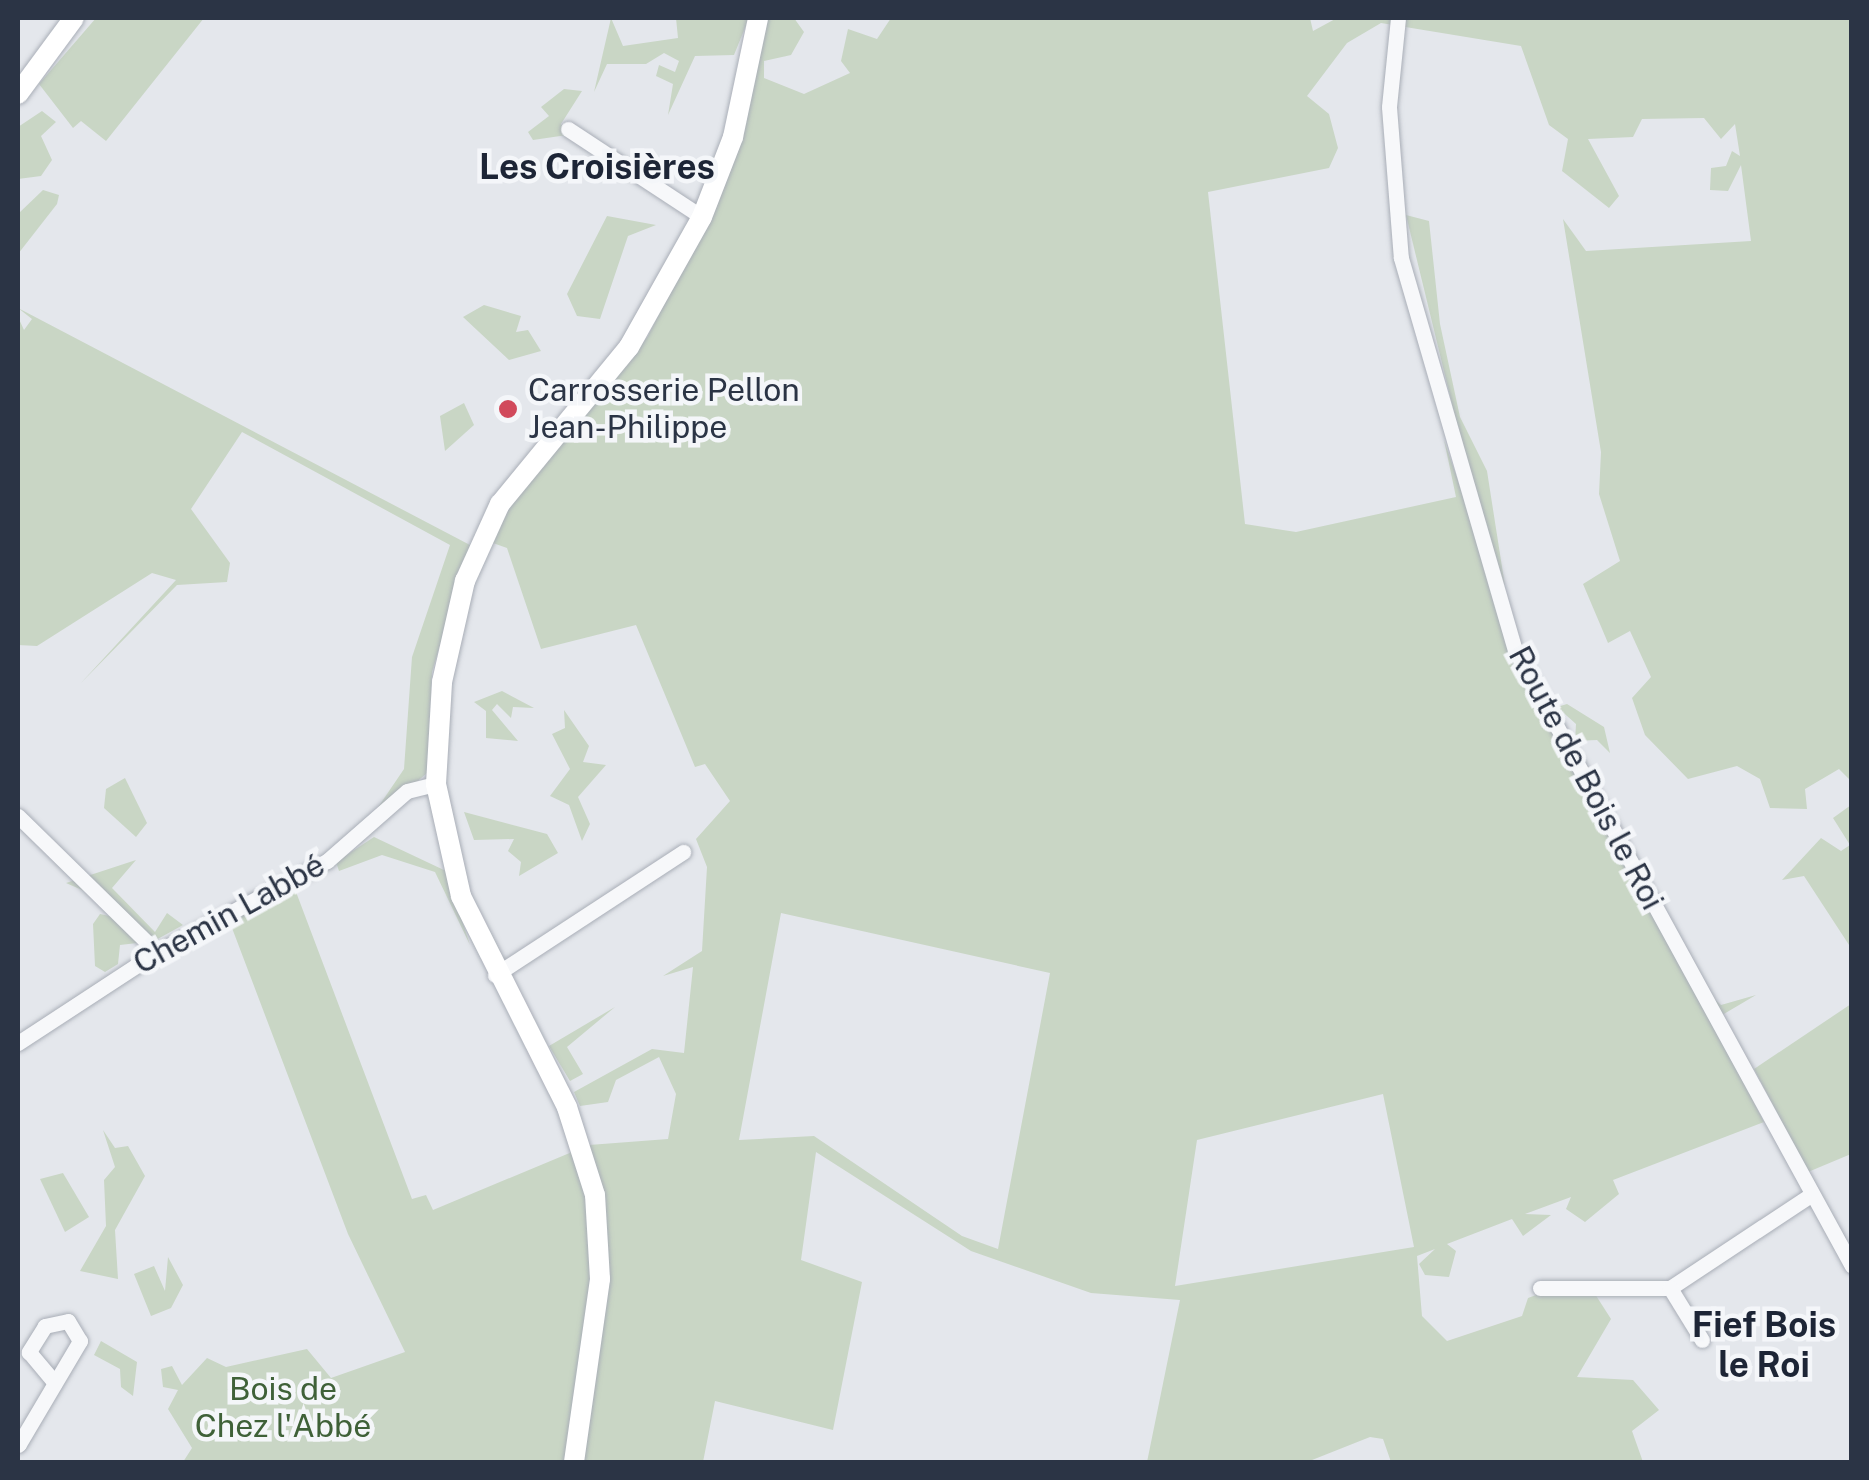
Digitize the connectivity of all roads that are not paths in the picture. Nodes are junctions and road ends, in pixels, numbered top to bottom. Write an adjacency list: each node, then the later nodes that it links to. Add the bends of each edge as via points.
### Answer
1 (74, 18): 4 (main road)
2 (758, 18): 6 (main road, via 733,138)
3 (1398, 18): 13 (street, Route de Bois le Roi, via 1389,107 1401,258 1515,650)
4 (18, 94)
5 (568, 129): 6 (street)
6 (702, 217): 7 (main road, via 629,347 523,471 482,540 451,627)
7 (436, 784): 10 (street, Chemin Labbé, via 407,791 327,862); 11 (main road, via 461,896)
8 (18, 816): 10 (street)
9 (684, 852): 11 (street)
10 (157, 952): 12 (street, Chemin Labbé)
11 (496, 975): 20 (main road, via 566,1108 595,1195 600,1279)
12 (18, 1042)
13 (1812, 1194): 14 (street, Route de Bois le Roi); 16 (street)
14 (1852, 1266)
15 (1540, 1288): 16 (street)
16 (1670, 1288): 17 (street)
17 (1702, 1340)
18 (55, 1383): 19 (street)
19 (18, 1445)
20 (574, 1462)

